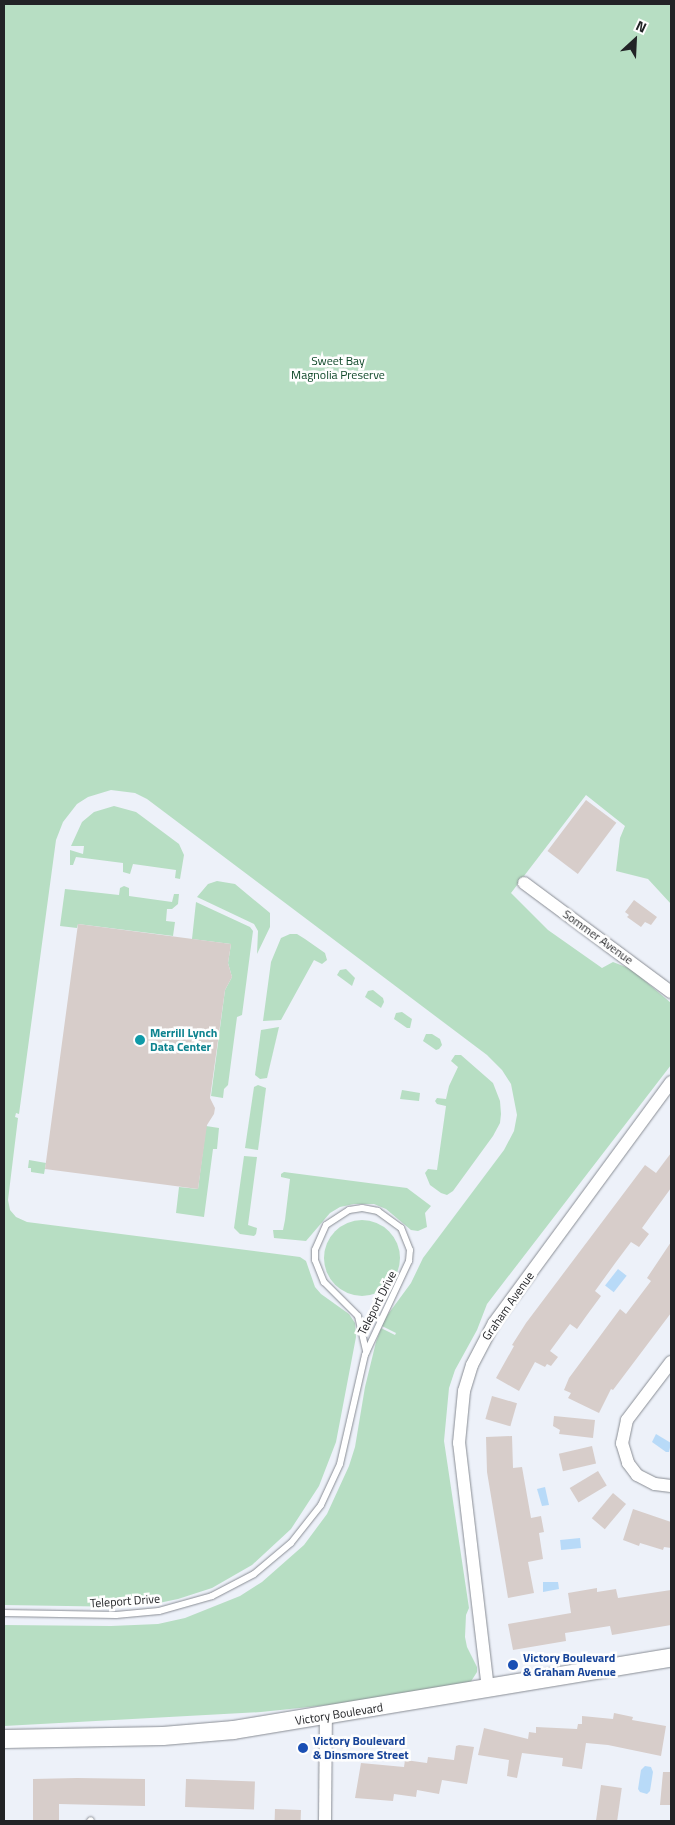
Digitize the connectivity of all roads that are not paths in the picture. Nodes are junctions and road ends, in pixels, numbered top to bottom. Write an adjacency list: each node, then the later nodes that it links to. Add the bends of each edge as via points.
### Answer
1 (524, 883): 2 (street, Sommer Avenue)
2 (671, 992)
3 (671, 1082): 9 (street, Graham Avenue, via 494,1322 472,1365 464,1391 459,1443)
4 (366, 1352): 4 (lane, Teleport Drive, via 406,1271 410,1250 400,1228 391,1219 378,1211 362,1208 349,1210 326,1226 315,1250 315,1260 324,1282 358,1316); 7 (lane, Teleport Drive, via 340,1464 321,1505 291,1543 254,1574 212,1596 159,1611 116,1615)
5 (671, 1362): 6 (street, via 627,1420 622,1443 628,1463 637,1475 655,1484)
6 (671, 1486)
7 (4, 1613)
8 (671, 1658): 9 (main road, Victory Boulevard)
9 (488, 1689): 10 (main road, Victory Boulevard)
10 (326, 1716): 11 (main road, Victory Boulevard, via 234,1730 181,1734); 12 (street)
11 (4, 1739)
12 (326, 1821)

